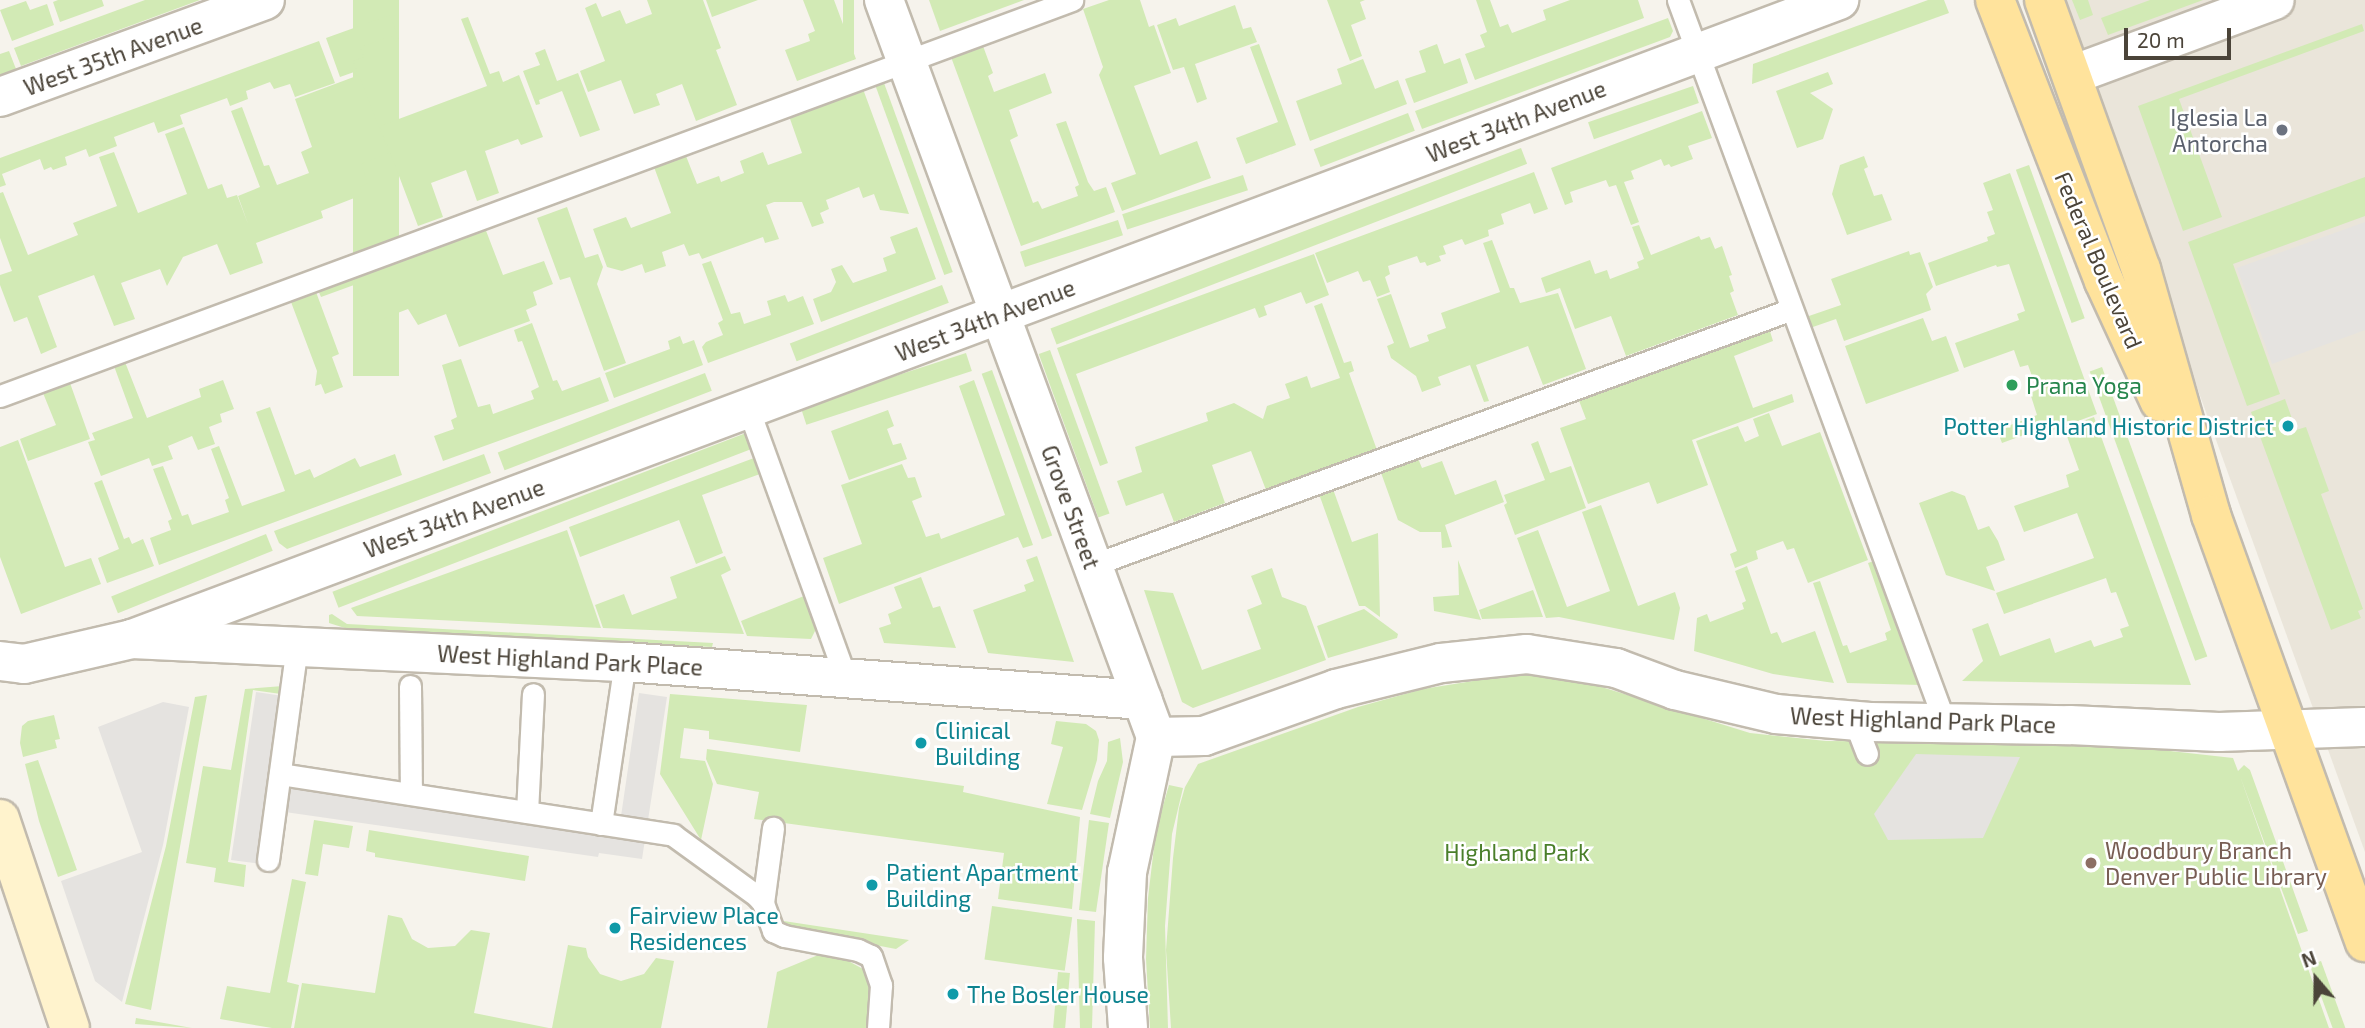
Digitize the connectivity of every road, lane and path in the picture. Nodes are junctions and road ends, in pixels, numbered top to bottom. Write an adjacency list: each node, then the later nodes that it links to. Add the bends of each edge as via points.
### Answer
1 (265, 0): 12 (street, West 35th Avenue)
2 (884, 0): 10 (street, Grove Street)
3 (1072, 0): 10 (lane)
4 (1678, 0): 9 (lane)
5 (1839, 0): 9 (street, West 34th Avenue)
6 (1995, 0): 17 (main road, Federal Boulevard, via 2104,281)
7 (2044, 0): 11 (main road, Federal Boulevard)
8 (2275, 0): 11 (street)
9 (1698, 53): 13 (lane); 14 (street, West 34th Avenue)
10 (906, 61): 14 (street, Grove Street); 15 (lane)
11 (2072, 75): 17 (main road, Federal Boulevard, via 2141,269)
12 (0, 97)
13 (1792, 309): 18 (lane); 27 (lane)
14 (1000, 314): 16 (street, West 34th Avenue); 18 (street, Grove Street)
15 (0, 396)
16 (748, 408): 19 (street, West 34th Avenue); 23 (lane)
17 (2211, 515): 29 (main road, Federal Boulevard)
18 (1093, 565): 26 (street, Grove Street)
19 (132, 639): 20 (street, West Highland Park Place); 21 (street, West Highland Park Place, via 24,664)
20 (297, 646): 22 (street, West Highland Park Place); 31 (lane)
21 (0, 661)
22 (625, 662): 23 (street, West Highland Park Place); 35 (lane)
23 (846, 678): 26 (street, West Highland Park Place)
24 (410, 686): 32 (lane)
25 (533, 694): 33 (lane)
26 (1143, 700): 30 (street, Grove Street)
27 (1945, 723): 29 (street, West Highland Park Place, via 2068,735); 30 (street, West Highland Park Place, via 1860,737 1675,690 1616,668 1527,654 1441,663 1336,689 1205,736)
28 (2365, 727): 29 (street, West Highland Park Place)
29 (2289, 732): 40 (main road, Federal Boulevard)
30 (1156, 737): 43 (street, via 1127,872 1123,958)
31 (280, 774): 32 (lane); 37 (lane)
32 (411, 794): 33 (lane)
33 (527, 812): 35 (lane)
34 (0, 819): 38 (main road)
35 (601, 824): 39 (lane, via 673,835)
36 (773, 828): 39 (lane)
37 (268, 860)
38 (7, 871): 41 (main road)
39 (763, 903): 42 (lane, via 773,931 871,956 881,985)
40 (2365, 942)
41 (71, 1028)
42 (878, 1028)
43 (1128, 1028)

